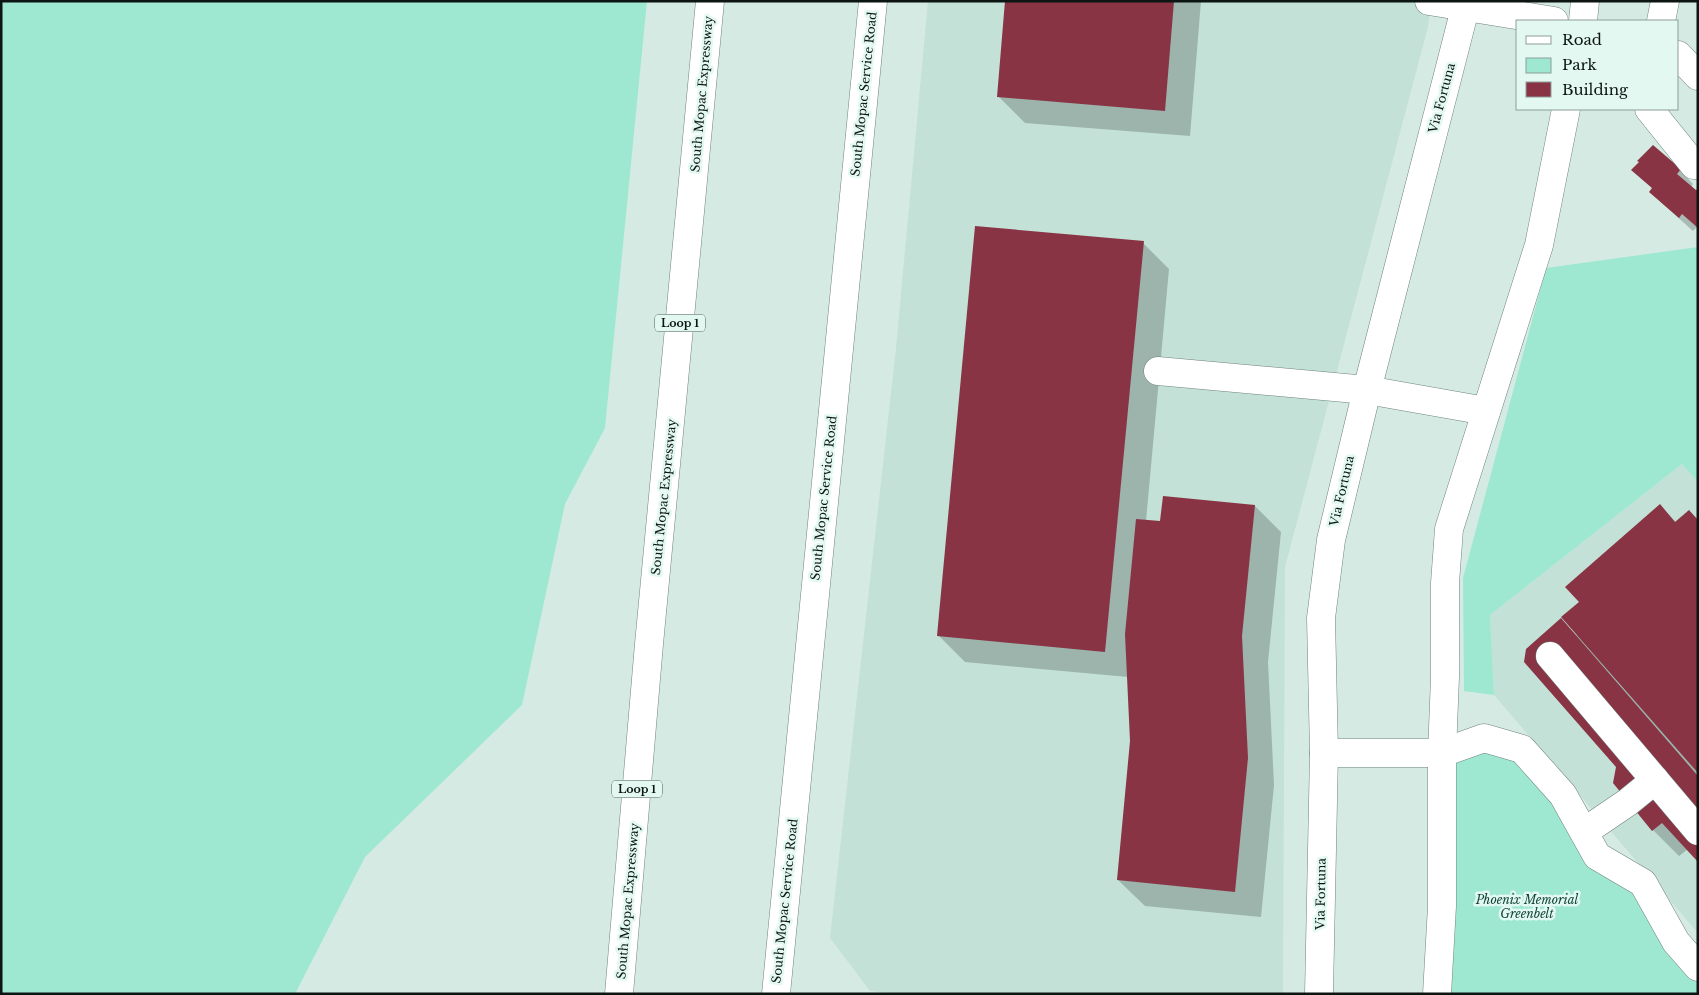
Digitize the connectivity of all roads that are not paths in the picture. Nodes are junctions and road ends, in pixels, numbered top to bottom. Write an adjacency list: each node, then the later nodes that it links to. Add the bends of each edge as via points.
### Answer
1 (710, 1): 24 (main road, South Mopac Expressway / Loop 1)
2 (873, 1): 29 (main road, South Mopac Service Road)
3 (1429, 1): 6 (main road)
4 (1585, 1): 8 (main road)
5 (1665, 1): 9 (main road)
6 (1466, 4): 7 (main road); 16 (main road, Via Fortuna)
7 (1549, 20)
8 (1583, 20)
9 (1661, 20)
10 (1679, 56): 11 (main road)
11 (1698, 76)
12 (1566, 110): 17 (main road, via 1539,245)
13 (1650, 110): 14 (main road)
14 (1698, 166)
15 (1158, 371): 16 (main road)
16 (1367, 390): 17 (main road); 19 (main road, Via Fortuna, via 1331,540 1321,618)
17 (1486, 411): 20 (main road, via 1449,529)
18 (1550, 656): 21 (main road)
19 (1324, 753): 20 (main road); 30 (main road, Via Fortuna)
20 (1442, 753): 23 (main road, via 1484,738 1522,749 1563,795); 26 (main road)
21 (1655, 780): 22 (main road); 23 (main road)
22 (1698, 831)
23 (1584, 832): 25 (main road, via 1598,856 1643,883 1676,942)
24 (625, 933): 27 (main road, South Mopac Expressway / Loop 1); 28 (main road)
25 (1698, 966)
26 (1441, 989)
27 (619, 994)
28 (628, 994)
29 (776, 994)
30 (1319, 994)

